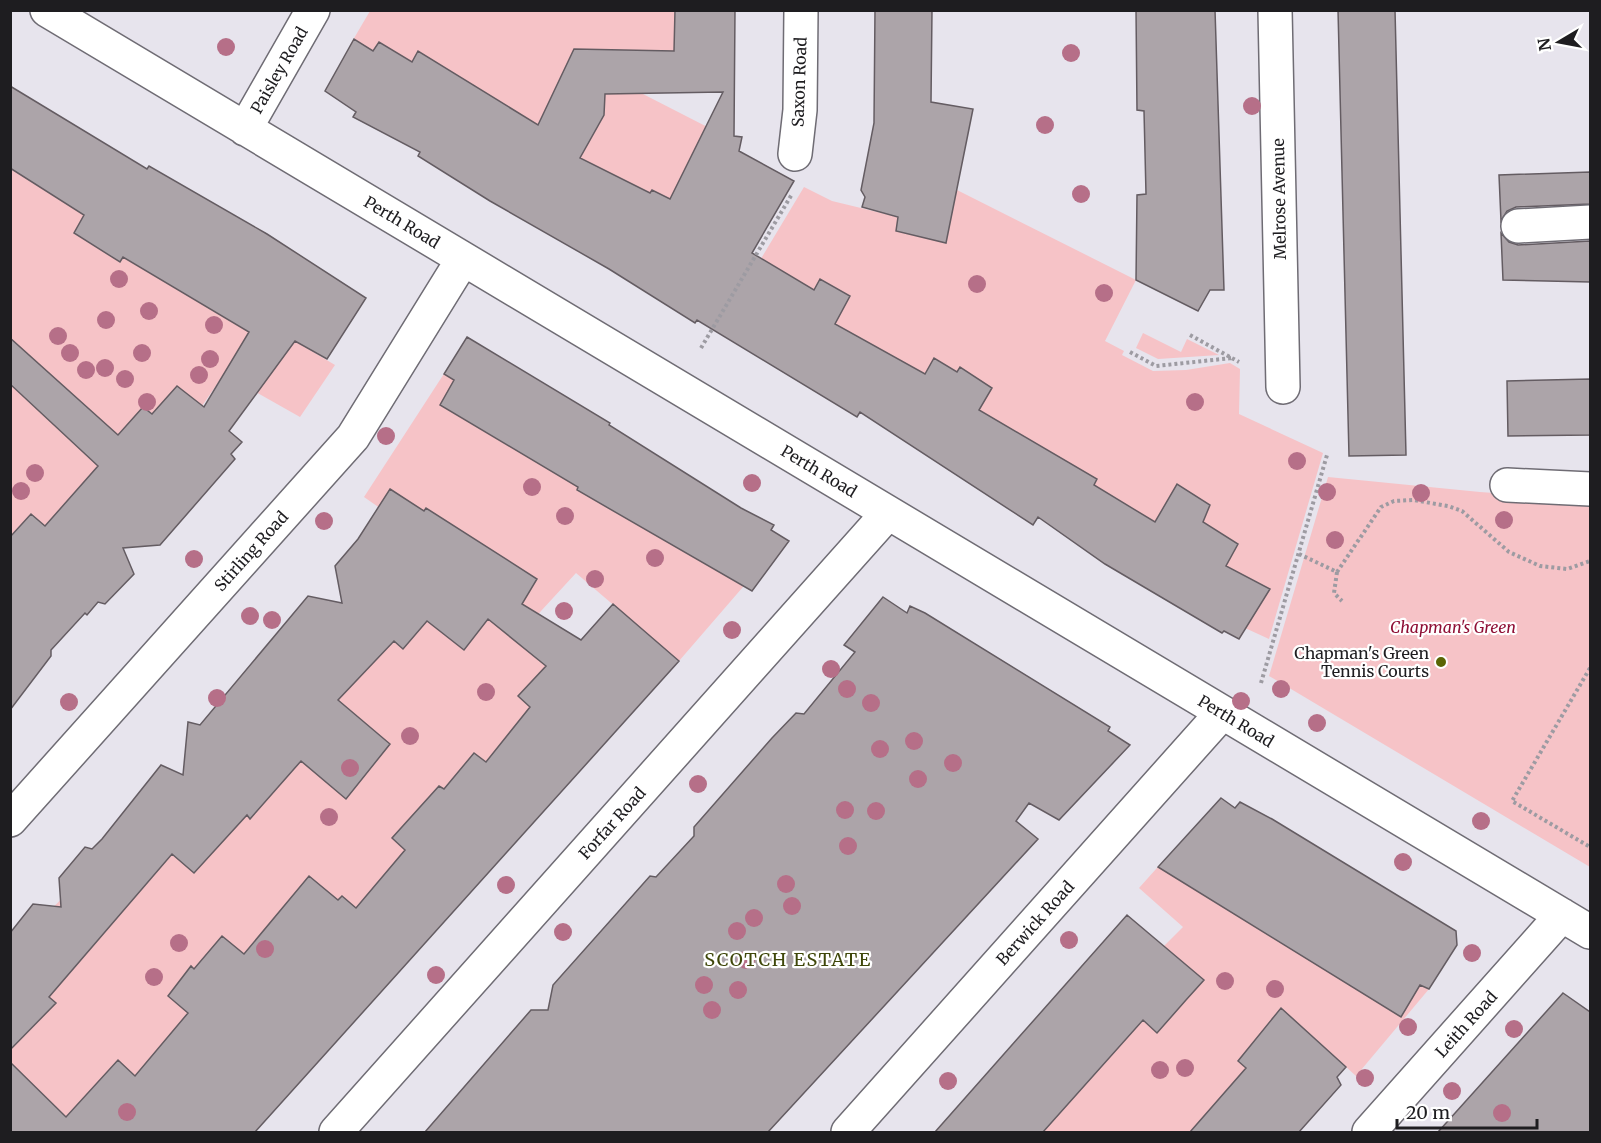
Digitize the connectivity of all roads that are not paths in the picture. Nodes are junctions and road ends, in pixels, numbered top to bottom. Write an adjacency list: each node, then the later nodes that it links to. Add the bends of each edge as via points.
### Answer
1 (47, 10): 5 (street, Perth Road)
2 (313, 10): 5 (street, Paisley Road)
3 (801, 10): 6 (street, Saxon Road, via 800,110)
4 (1275, 10): 10 (street, Melrose Avenue)
5 (245, 129): 9 (street, Perth Road)
6 (795, 154)
7 (1590, 222): 8 (street)
8 (1518, 226)
9 (463, 259): 13 (street, Perth Road); 15 (street, Stirling Road, via 353,437)
10 (1283, 387)
11 (1507, 485): 12 (street)
12 (1590, 489)
13 (888, 513): 14 (street, Perth Road); 18 (street, Forfar Road)
14 (1222, 712): 16 (street, Perth Road); 19 (street, Berwick Road)
15 (10, 820)
16 (1562, 915): 17 (street, Perth Road); 20 (street, Leith Road)
17 (1590, 932)
18 (336, 1132)
19 (848, 1132)
20 (1369, 1132)

